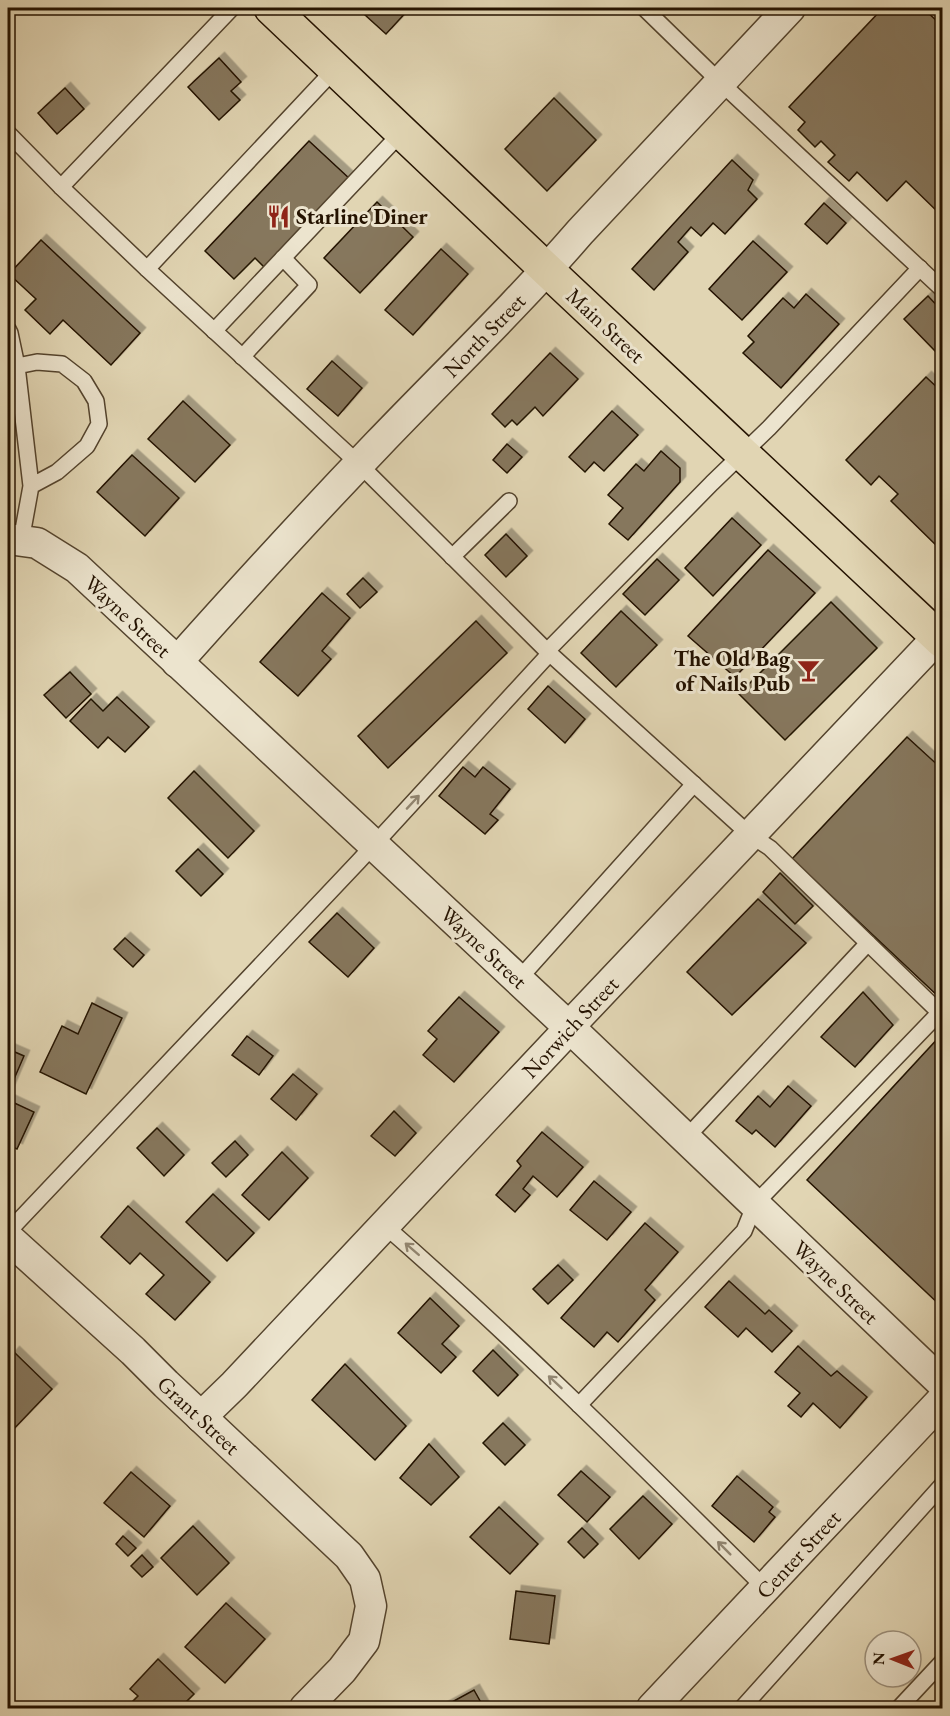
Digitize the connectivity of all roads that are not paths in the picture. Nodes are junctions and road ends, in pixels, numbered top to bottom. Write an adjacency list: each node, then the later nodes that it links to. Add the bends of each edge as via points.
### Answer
1 (232, 8): 9 (lane)
2 (270, 8): 5 (main road, Main Street)
3 (644, 8): 6 (lane)
4 (790, 8): 6 (street, North Street)
5 (335, 69): 7 (main road, Main Street); 12 (lane)
6 (720, 82): 11 (lane); 13 (street, North Street)
7 (402, 132): 10 (lane); 13 (main road, Main Street)
8 (8, 133): 9 (lane)
9 (61, 187): 12 (lane)
10 (283, 258): 16 (lane); 17 (lane, via 309,285)
11 (920, 268): 14 (lane); 19 (lane)
12 (147, 269): 16 (lane)
13 (547, 270): 19 (main road, Main Street); 20 (street, North Street)
14 (942, 289)
15 (8, 329): 18 (lane)
16 (214, 331): 17 (lane)
17 (242, 357): 20 (lane)
18 (17, 366): 21 (lane); 21 (lane, via 62,363 84,381 96,401 99,424 87,446 57,472)
19 (743, 454): 25 (main road, Main Street); 26 (lane)
20 (359, 464): 24 (lane); 27 (street, North Street)
21 (31, 486): 23 (lane)
22 (509, 501): 24 (lane)
23 (14, 540): 27 (street, Wayne Street, via 37,543 77,568)
24 (452, 557): 26 (lane)
25 (940, 639): 29 (street, Norwich Street)
26 (548, 652): 28 (lane); 30 (lane, one-way to 26)
27 (177, 662): 30 (street, Wayne Street)
28 (694, 784): 29 (lane); 32 (lane)
29 (750, 835): 31 (lane, via 770,848); 34 (street, Norwich Street)
30 (373, 845): 32 (street, Wayne Street); 38 (lane)
31 (868, 943): 33 (lane); 35 (lane)
32 (518, 980): 34 (street, Wayne Street)
33 (941, 1012): 36 (lane)
34 (570, 1028): 35 (street, Wayne Street); 37 (street, Norwich Street)
35 (686, 1138): 36 (street, Wayne Street)
36 (755, 1204): 40 (street, Wayne Street); 42 (lane, via 744,1231)
37 (384, 1225): 42 (lane, one-way to 37); 43 (street, Norwich Street)
38 (8, 1232)
39 (8, 1238): 43 (street, Grant Street)
40 (942, 1383)
41 (942, 1400): 45 (street, Center Street)
42 (579, 1405): 45 (lane, one-way to 42)
43 (201, 1417): 47 (street, Grant Street, via 349,1556 365,1579 370,1606 364,1641)
44 (942, 1485): 49 (lane)
45 (766, 1589): 48 (street, Center Street)
46 (942, 1662): 50 (lane)
47 (305, 1708)
48 (652, 1708)
49 (742, 1708)
50 (899, 1708)

